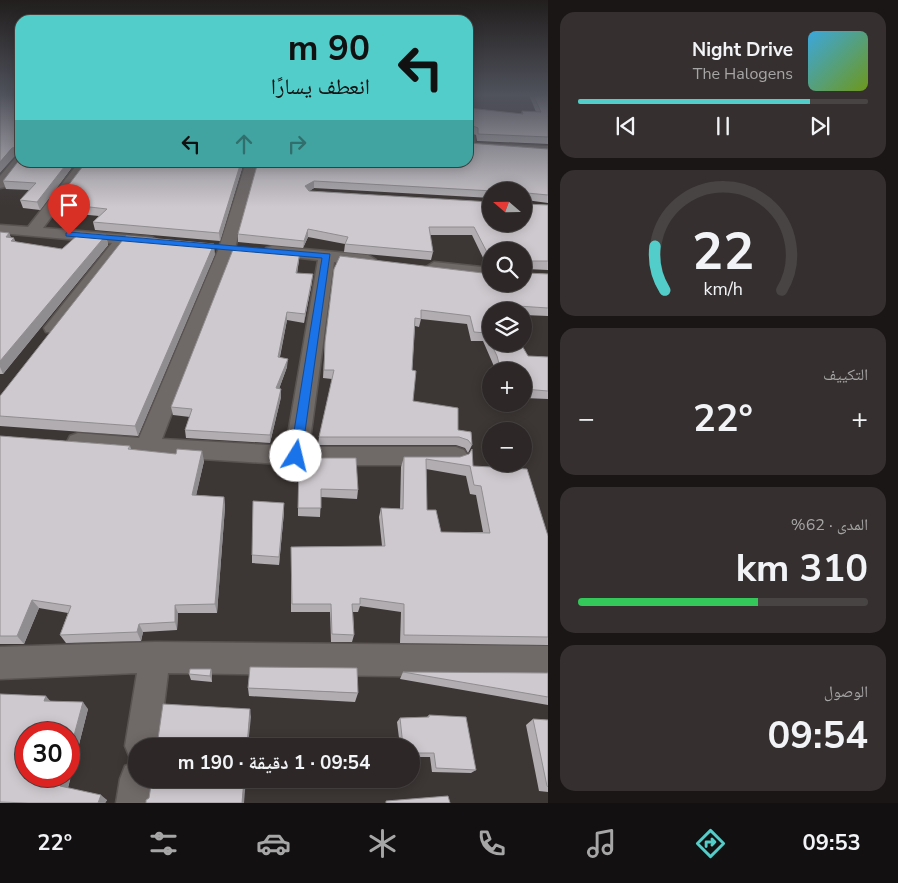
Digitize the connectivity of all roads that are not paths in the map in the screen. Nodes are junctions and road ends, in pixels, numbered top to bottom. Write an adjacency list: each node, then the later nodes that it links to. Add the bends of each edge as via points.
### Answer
1 (473, 146): 2 (street)
2 (548, 150)
3 (15, 166): 6 (street)
4 (82, 167): 8 (street)
5 (251, 167): 11 (street)
6 (0, 184)
7 (0, 228): 8 (street)
8 (33, 231): 9 (street)
9 (122, 240): 10 (street); 16 (street)
10 (170, 244)
11 (235, 248): 12 (street); 18 (street)
12 (327, 256): 13 (street); 19 (street)
13 (385, 262)
14 (414, 265): 15 (street)
15 (482, 272)
16 (43, 342)
17 (59, 441): 18 (street)
18 (147, 447): 19 (street)
19 (296, 456): 20 (street)
20 (456, 456)
21 (155, 657): 22 (street); 23 (street); 24 (street)
22 (548, 662)
23 (0, 663)
24 (143, 738)
25 (136, 788): 26 (street)
26 (134, 803)

